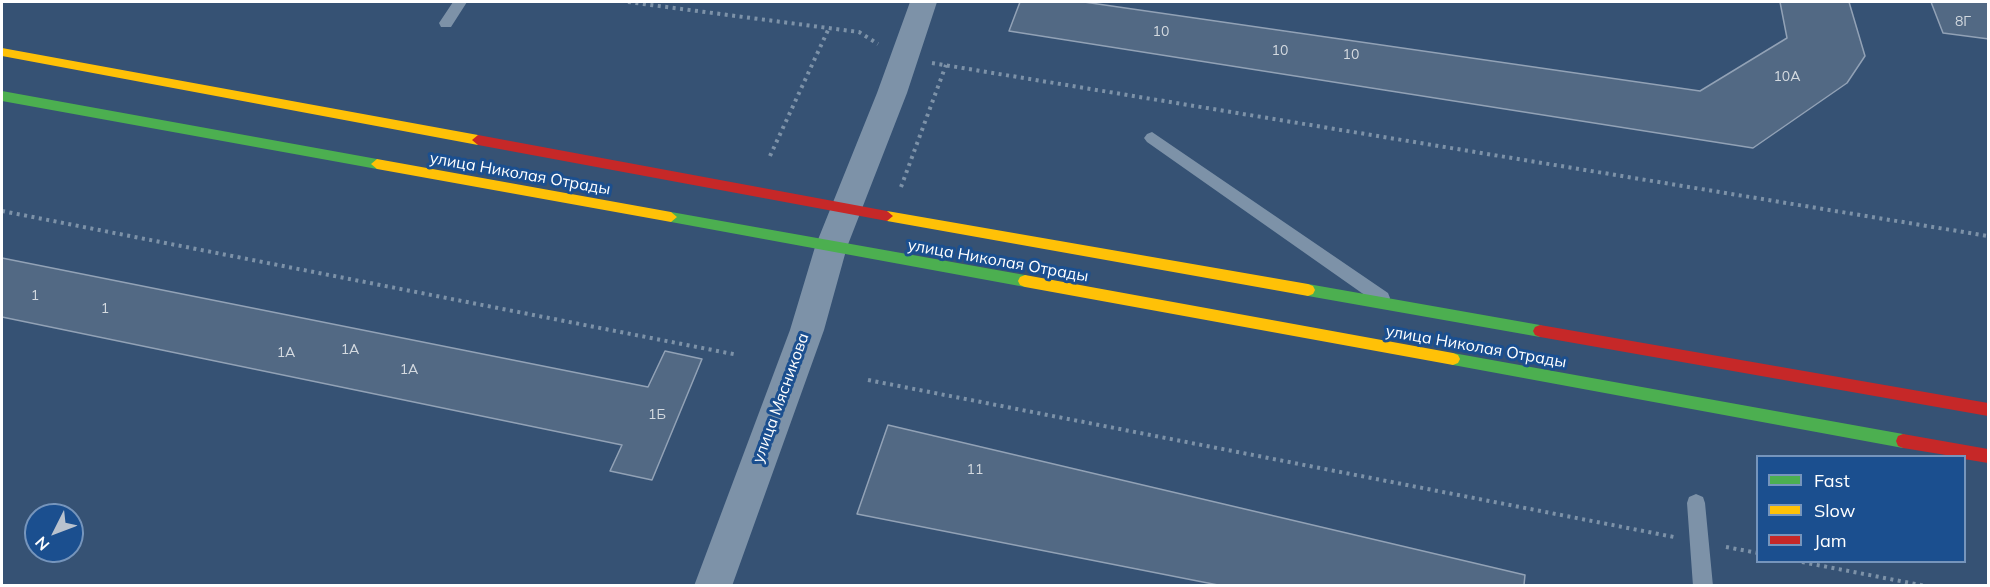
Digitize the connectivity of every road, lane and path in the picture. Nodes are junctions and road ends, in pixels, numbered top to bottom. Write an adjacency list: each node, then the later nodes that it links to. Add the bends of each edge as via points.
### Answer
1 (460, 2): 4 (lane)
2 (628, 2): 5 (path)
3 (923, 2): 7 (street, улица Мясникова)
4 (446, 23)
5 (829, 28): 7 (path, via 859,32); 11 (path)
6 (2, 52): 13 (main road, улица Николая Отрады)
7 (904, 59): 8 (path); 13 (street, улица Мясникова)
8 (946, 65): 12 (path); 15 (path)
9 (2, 96): 16 (main road, улица Николая Отрады)
10 (1152, 138): 17 (lane)
11 (770, 156)
12 (901, 187)
13 (847, 209): 16 (street, улица Мясникова); 17 (main road, улица Николая Отрады)
14 (2, 211): 18 (path)
15 (1989, 236)
16 (831, 248): 21 (main road, улица Николая Отрады); 26 (street, улица Мясникова, via 807,330)
17 (1392, 305): 20 (main road, улица Николая Отрады)
18 (738, 355)
19 (868, 380): 23 (path)
20 (1989, 410)
21 (1989, 456)
22 (1696, 503): 23 (lane)
23 (1699, 542): 24 (path); 27 (lane)
24 (1756, 553)
25 (1812, 563): 28 (path)
26 (712, 585)
27 (1703, 585)
28 (1926, 585)

